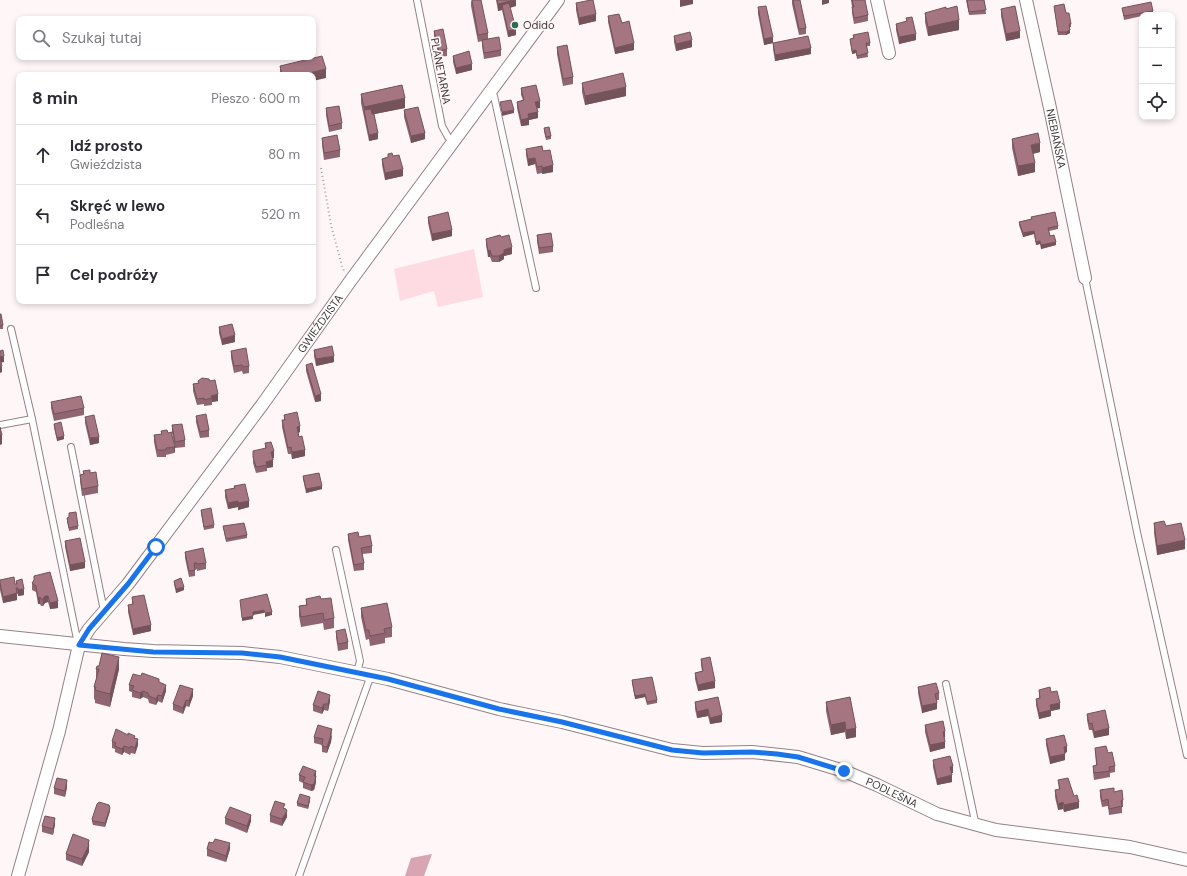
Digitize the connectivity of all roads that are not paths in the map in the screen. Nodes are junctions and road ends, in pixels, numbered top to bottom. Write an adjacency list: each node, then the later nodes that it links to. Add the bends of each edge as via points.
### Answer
1 (417, 0): 7 (lane, PLANETARNA, via 442,126)
2 (558, 0): 6 (street, GWIEŹDZISTA)
3 (877, 0): 5 (street)
4 (1026, 0): 8 (street, NIEBIAŃSKA)
5 (889, 53)
6 (490, 93): 7 (street, GWIEŹDZISTA); 9 (lane, via 494,96)
7 (453, 142): 15 (street, GWIEŹDZISTA, via 262,405 128,584)
8 (1085, 278): 21 (lane, via 1136,532)
9 (536, 288)
10 (11, 329): 11 (lane)
11 (32, 419): 12 (lane); 17 (lane)
12 (0, 425)
13 (70, 447): 15 (lane)
14 (336, 550): 18 (lane, via 360,661)
15 (104, 611): 17 (street, GWIEŹDZISTA)
16 (0, 636): 17 (street, PODLEŚNA)
17 (79, 645): 18 (street, PODLEŚNA, via 153,652 242,653 280,657); 24 (street, GWIEŹDZISTA, via 59,731)
18 (357, 672): 19 (street, PODLEŚNA)
19 (371, 675): 22 (street, PODLEŚNA, via 499,709 672,750 703,753 752,752 798,757 844,771 937,814); 25 (lane)
20 (946, 684): 22 (lane)
21 (1187, 755)
22 (976, 826): 23 (street, PODLEŚNA, via 1130,847)
23 (1187, 860)
24 (18, 876)
25 (299, 876)

